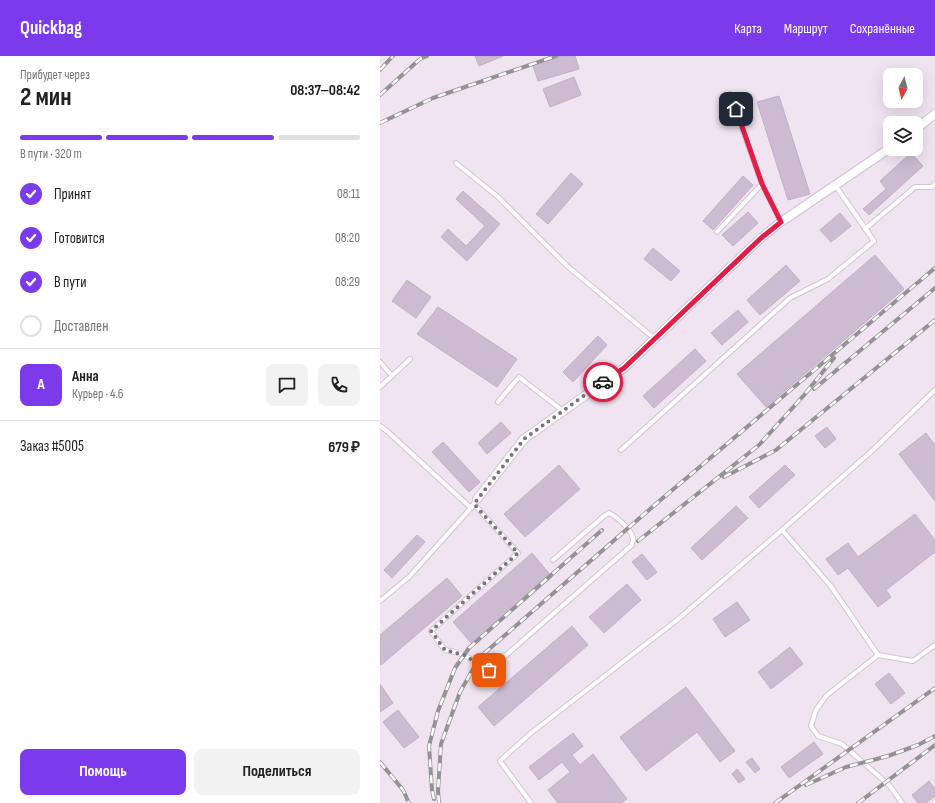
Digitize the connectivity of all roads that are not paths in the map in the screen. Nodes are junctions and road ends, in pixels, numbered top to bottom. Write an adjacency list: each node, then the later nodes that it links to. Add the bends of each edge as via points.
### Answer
1 (730, 94): 6 (lane)
2 (935, 114): 3 (street)
3 (923, 123)
4 (883, 153): 8 (street)
5 (456, 163): 12 (lane, via 498,197 566,264)
6 (762, 184): 9 (lane); 11 (lane)
7 (935, 184): 10 (lane, via 932,187 915,187)
8 (835, 185): 9 (street); 10 (lane)
9 (781, 222): 12 (street)
10 (865, 229): 21 (lane, via 874,241 828,279 790,298)
11 (717, 232)
12 (655, 339): 19 (street, via 624,368)
13 (410, 359): 15 (lane)
14 (380, 362): 15 (lane)
15 (392, 376): 16 (lane)
16 (380, 387)
17 (935, 390): 23 (lane, via 874,449)
18 (498, 402): 19 (lane, via 520,377)
19 (563, 411): 22 (street, via 524,439)
20 (380, 426): 22 (lane)
21 (621, 450)
22 (474, 504): 24 (lane, via 518,553 431,631 445,650 464,655 489,670 632,545 634,539 632,533 609,513); 25 (lane, via 408,577)
23 (782, 530): 27 (lane, via 830,585); 28 (lane, via 677,620 500,760)
24 (553, 560)
25 (380, 601)
26 (935, 645): 27 (lane, via 913,661)
27 (878, 655): 29 (lane, via 826,696 816,710 812,726 818,736 842,744 890,786)
28 (531, 803)
29 (902, 803)

